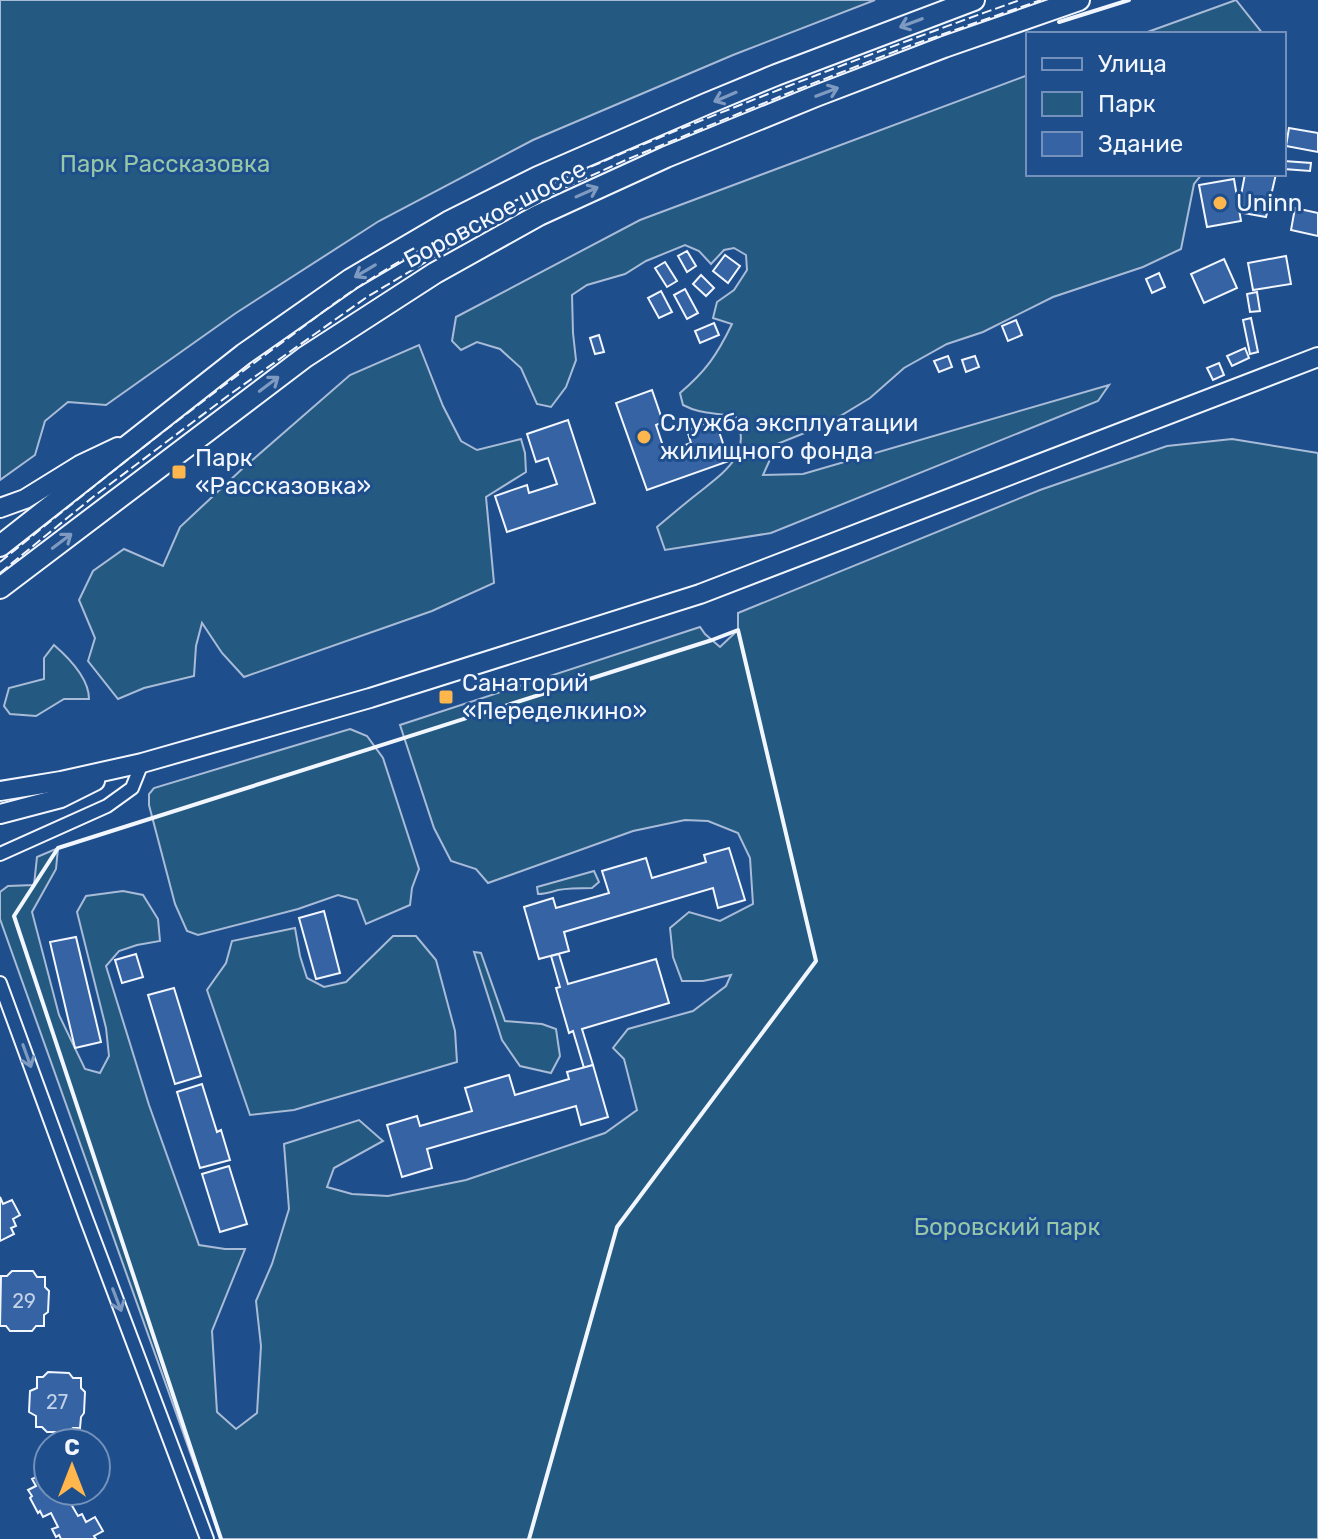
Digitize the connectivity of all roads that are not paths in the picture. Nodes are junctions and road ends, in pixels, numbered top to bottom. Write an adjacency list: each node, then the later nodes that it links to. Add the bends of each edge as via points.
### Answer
1 (974, 0): 4 (main road, Боровское шоссе, one-way to 4, via 706,104 483,204 351,279)
2 (1079, 0): 7 (main road, Боровское шоссе, one-way to 2, via 305,357 435,273 539,215 816,96)
3 (1318, 357): 8 (street, via 700,594)
4 (131, 441): 5 (street); 6 (main road, Боровское шоссе)
5 (0, 508)
6 (0, 546)
7 (0, 588)
8 (142, 763): 9 (street); 10 (street); 13 (street, via 132,788 114,802)
9 (97, 780): 11 (street); 12 (street, via 61,798)
10 (0, 791)
11 (0, 798)
12 (0, 814)
13 (0, 854)
14 (0, 983): 15 (street, one-way to 15)
15 (207, 1539)

